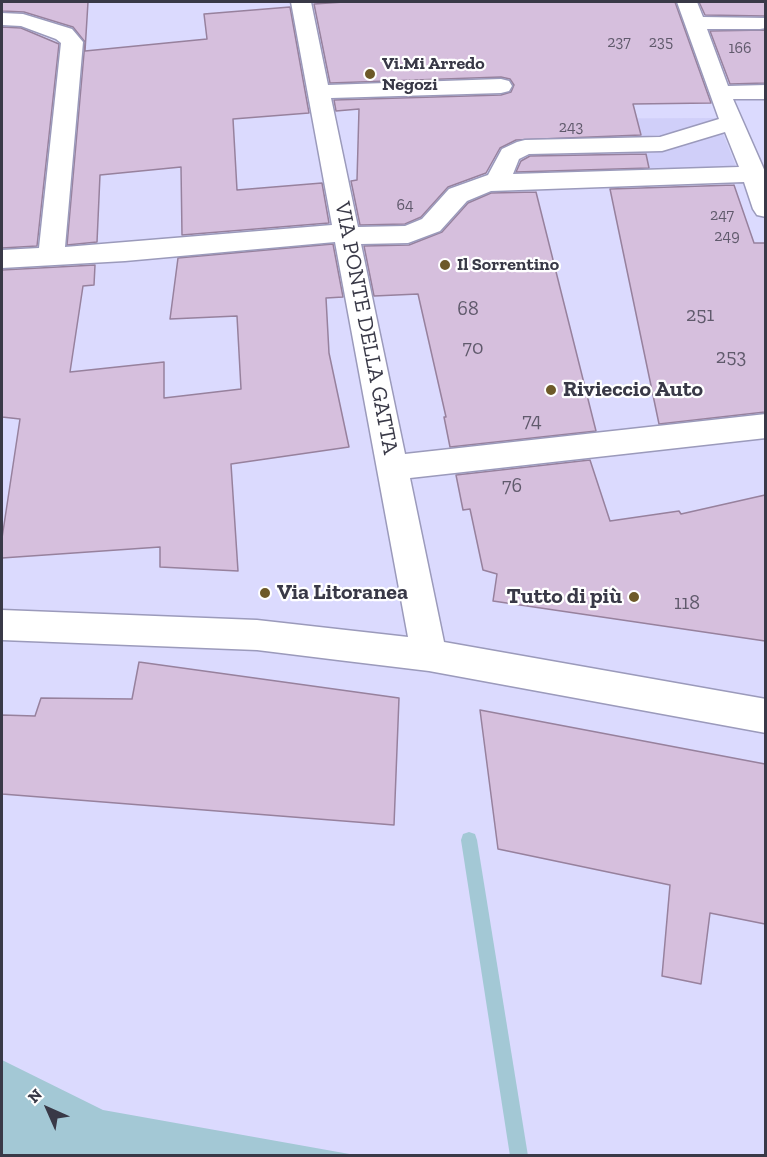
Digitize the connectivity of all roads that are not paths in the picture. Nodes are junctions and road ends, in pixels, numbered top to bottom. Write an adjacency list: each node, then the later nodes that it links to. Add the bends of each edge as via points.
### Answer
1 (301, 2): 7 (street, VIA PONTE DELLA GATTA)
2 (687, 2): 5 (street)
3 (2, 19): 15 (street, via 23,20 64,34 72,42)
4 (760, 23): 5 (street)
5 (695, 24): 9 (street)
6 (501, 87): 7 (street)
7 (321, 92): 14 (street, VIA PONTE DELLA GATTA)
8 (765, 92): 9 (street)
9 (719, 93): 10 (street)
10 (733, 123): 11 (street); 12 (street, via 662,144 525,147 510,154)
11 (755, 160): 12 (street); 13 (street)
12 (500, 182): 14 (street, via 458,195 430,225 408,234)
13 (765, 209)
14 (347, 234): 15 (street); 18 (street, VIA PONTE DELLA GATTA)
15 (51, 256): 16 (street)
16 (2, 259)
17 (765, 426): 18 (street)
18 (393, 468): 20 (street, VIA PONTE DELLA GATTA)
19 (2, 626): 20 (street, via 257,635)
20 (429, 655): 21 (street)
21 (765, 717)

